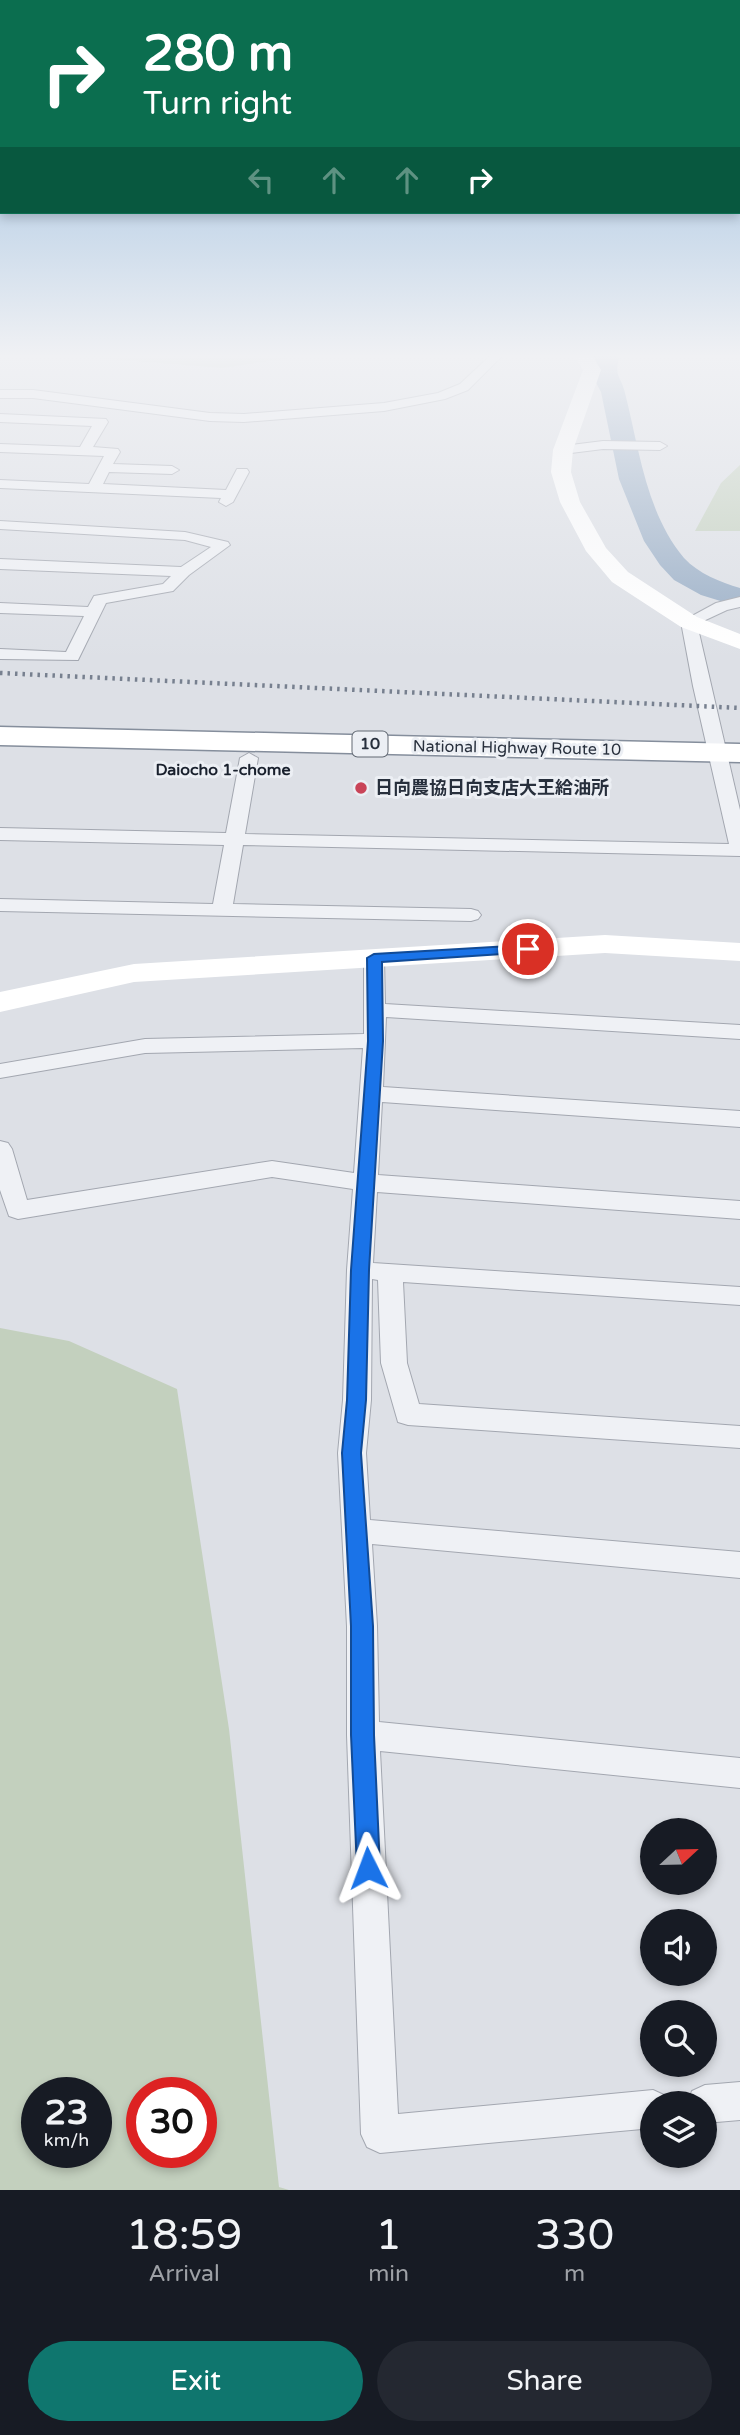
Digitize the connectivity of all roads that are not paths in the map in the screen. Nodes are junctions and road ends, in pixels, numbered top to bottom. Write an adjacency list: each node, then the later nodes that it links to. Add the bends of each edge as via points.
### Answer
1 (111, 455): 3 (street)
2 (563, 455): 14 (street, via 561,472 570,502 597,551 620,577)
3 (105, 468): 4 (street); 7 (street)
4 (172, 470)
5 (242, 472): 7 (street, via 228,498)
6 (0, 484): 7 (street)
7 (94, 488)
8 (0, 525): 10 (street, via 185,536 223,545)
9 (0, 565): 10 (street)
10 (184, 572): 13 (street, via 168,588 100,599)
11 (740, 602): 14 (street)
12 (0, 608): 13 (street)
13 (92, 612): 16 (street, via 72,657)
14 (689, 622): 15 (street); 20 (street, via 701,686)
15 (740, 642)
16 (0, 654)
17 (0, 736): 20 (highway, National Highway Route 10 / 10)
18 (0, 755): 19 (highway, National Highway Route 10 / 10)
19 (249, 758): 20 (highway, National Highway Route 10 / 10); 22 (street)
20 (730, 759): 23 (street)
21 (0, 834): 22 (street)
22 (234, 839): 23 (street); 25 (street)
23 (740, 849)
24 (0, 905): 25 (street)
25 (222, 910): 26 (street)
26 (471, 915)
27 (740, 952): 28 (street, via 605,944)
28 (374, 958): 29 (street, via 134,972); 30 (street)
29 (0, 1002)
30 (376, 1010): 31 (street); 32 (street)
31 (740, 1032)
32 (375, 1041): 33 (street, via 145,1046); 34 (street)
33 (0, 1071)
34 (372, 1094): 35 (street); 37 (street)
35 (740, 1119)
36 (0, 1149): 37 (street, via 18,1210 272,1169)
37 (367, 1183): 38 (street); 39 (street)
38 (740, 1210)
39 (360, 1270): 40 (street); 43 (street, via 352,1453)
40 (390, 1272): 41 (street); 42 (street, via 394,1363 408,1414)
41 (740, 1296)
42 (740, 1437)
43 (358, 1531): 44 (street); 45 (street)
44 (740, 1565)
45 (363, 1735): 46 (street); 49 (street, via 380,2134)
46 (740, 1773)
47 (740, 2101): 48 (street)
48 (717, 2103)
49 (640, 2110)

